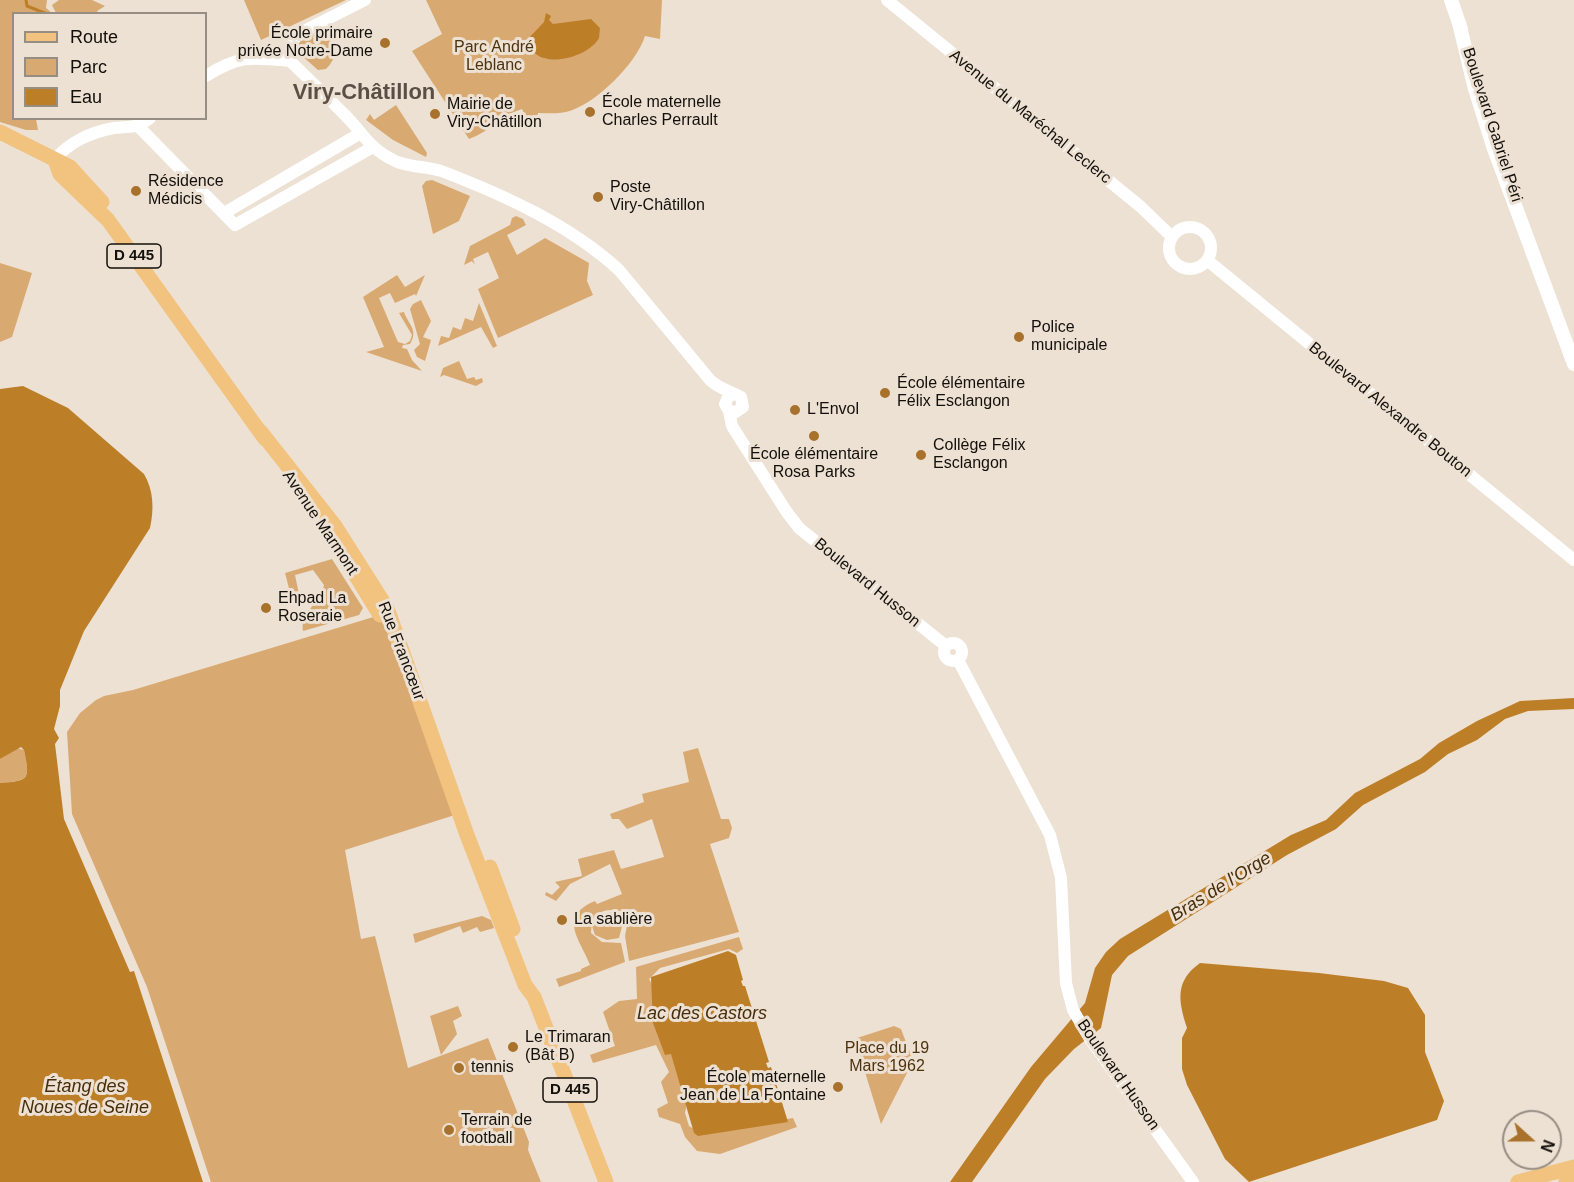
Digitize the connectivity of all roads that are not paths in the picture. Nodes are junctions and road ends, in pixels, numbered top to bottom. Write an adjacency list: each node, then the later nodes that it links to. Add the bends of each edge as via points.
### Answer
1 (365, 0): 4 (street, via 297,34 291,43)
2 (887, 0): 15 (street, Avenue du Maréchal Leclerc, via 1141,207)
3 (1451, 0): 18 (main road, Boulevard Gabriel Péri, via 1524,228)
4 (290, 61): 5 (street, via 244,58 230,61); 9 (street, via 348,118)
5 (207, 75)
6 (148, 120): 7 (street)
7 (139, 127): 11 (street, via 90,136 64,148); 14 (street)
8 (0, 132): 11 (main road, Avenue Marmont / D 445)
9 (358, 134): 10 (street); 14 (street)
10 (373, 147): 14 (street, via 235,225); 30 (street, Boulevard Husson, via 396,161 443,172 499,196 554,224 619,270 732,404 732,426 790,518 946,646 947,659 958,660 1050,835 1062,878 1066,983 1073,1010)
11 (55, 160): 12 (main road, Avenue Marmont / D 445); 13 (main road, Avenue Marmont / D 445, via 70,167)
12 (62, 181): 13 (main road, D 445, via 77,180); 17 (main road, Avenue Marmont / D 445, via 108,220)
13 (93, 192): 17 (main road, Avenue Marmont / D 445, via 156,270)
14 (225, 212)
15 (1172, 237): 16 (street, via 1169,252 1180,266 1197,268); 16 (street, via 1183,227 1202,230 1211,246)
16 (1207, 260): 21 (street, Boulevard Alexandre Bouton)
17 (208, 357): 19 (main road, Avenue Marmont / D 445)
18 (1574, 364)
19 (260, 431): 20 (main road, Avenue Marmont / D 445); 22 (main road, Avenue Marmont / D 445)
20 (325, 513): 23 (main road, Rue Francœur / D 445, via 387,608)
21 (1574, 560)
22 (380, 615): 23 (main road, Rue Francœur / D 445)
23 (430, 733): 29 (main road, Rue Francœur / D 445, via 525,985 534,997)
24 (1574, 1162): 27 (main road)
25 (1574, 1167): 27 (main road)
26 (1574, 1175): 27 (main road)
27 (1550, 1178): 31 (main road)
28 (1574, 1180): 32 (main road)
29 (606, 1182)
30 (1193, 1182)
31 (1518, 1182)
32 (1566, 1182)

